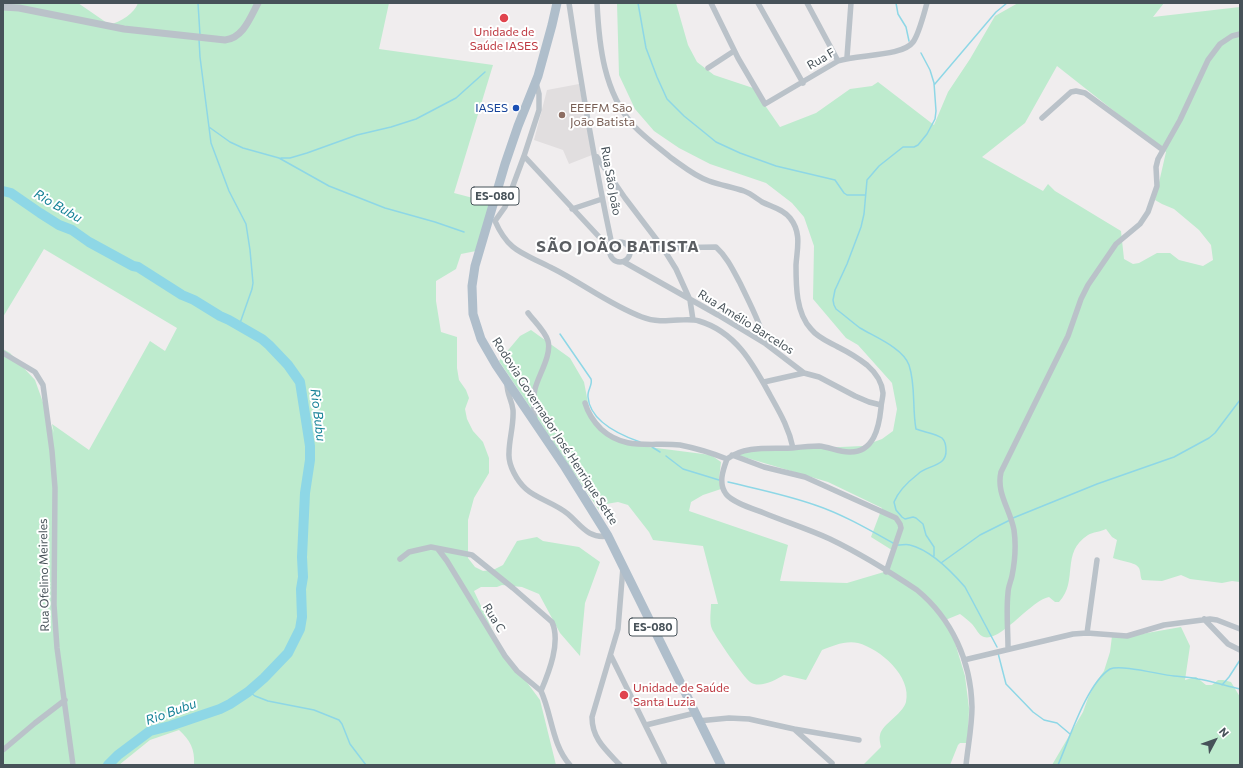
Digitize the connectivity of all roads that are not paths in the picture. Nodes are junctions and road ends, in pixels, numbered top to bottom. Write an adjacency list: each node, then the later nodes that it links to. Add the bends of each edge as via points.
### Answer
1 (258, 3): 10 (street, via 239,34 230,40 124,29)
2 (557, 3): 16 (main road, Rodovia Governador José Henrique Sette / ES-080)
3 (569, 3): 20 (street, Rua São João)
4 (597, 3): 38 (street, via 598,26 607,78 614,97 624,113 652,142 695,174 709,181 745,191 791,219 799,240 796,264 798,298 806,323 818,336 874,371 882,386)
5 (711, 3): 12 (street)
6 (758, 3): 17 (street)
7 (808, 3): 14 (street)
8 (851, 3): 13 (street)
9 (927, 3): 13 (street, Rua F, via 914,40 907,47 897,51)
10 (3, 7)
11 (1240, 34): 19 (street, via 1226,39 1210,56 1180,120)
12 (734, 51): 15 (street); 17 (street, Rua F, via 765,104)
13 (847, 57): 14 (street, Rua F)
14 (838, 61): 17 (street, Rua F)
15 (708, 68)
16 (536, 81): 21 (street, via 539,110); 24 (main road, Rodovia Governador José Henrique Sette / ES-080, via 505,164)
17 (803, 82)
18 (1042, 118): 19 (street, via 1076,90 1084,93)
19 (1162, 150): 52 (street, via 1156,167 1157,186 1148,212 1140,224 1116,244 1088,286 1068,336 1001,472 1000,490 1014,530 1015,549 1008,593)
20 (595, 155): 22 (street, Rua São João); 26 (street)
21 (524, 156): 23 (street); 24 (street, via 505,207)
22 (602, 199): 23 (street); 25 (street, Rua São João)
23 (572, 209): 25 (street)
24 (492, 220): 31 (street, via 514,249 565,274 633,314 653,320); 36 (main road, Rodovia Governador José Henrique Sette / ES-080, via 475,266 472,306 481,339)
25 (611, 248): 27 (street, via 622,242); 28 (street, via 612,259)
26 (663, 248): 27 (street); 29 (street); 32 (street, via 713,246 718,249 726,257 755,313)
27 (630, 252): 28 (street)
28 (624, 262): 29 (street, Rua Amélio Barcelos)
29 (690, 300): 31 (street); 32 (street, Rua Amélio Barcelos)
30 (528, 313): 39 (street, via 549,344 534,396)
31 (693, 320): 35 (street, via 713,327 731,338 748,356)
32 (766, 344): 34 (street, Rua Amélio Barcelos)
33 (3, 353): 57 (street, Rua Ofelino Meireles, via 35,372 43,385 55,488 54,605)
34 (804, 373): 35 (street); 38 (street, Rua Amélio Barcelos, via 819,377 855,396)
35 (764, 382): 40 (street, via 788,427)
36 (507, 383): 39 (main road, Rodovia Governador José Henrique Sette / ES-080); 43 (street, via 513,416 508,454 519,481 526,489 560,508 584,530 601,537)
37 (585, 403): 42 (street, via 592,419 605,433 624,442 681,446)
38 (881, 405): 40 (street, via 876,434 866,447 849,452 826,447)
39 (536, 425): 43 (main road, Rodovia Governador José Henrique Sette / ES-080)
40 (793, 448): 41 (street, via 753,450)
41 (732, 455): 42 (street); 48 (street, via 764,467 805,477 896,518 901,528)
42 (727, 459): 48 (street, via 722,482 724,491 730,498 828,538)
43 (608, 536): 47 (main road, Rodovia Governador José Henrique Sette / ES-080)
44 (438, 548): 45 (street, via 414,550); 56 (street, Rua C, via 505,656 524,678); 56 (street, via 477,558 552,622 556,641)
45 (400, 559)
46 (1097, 560): 51 (street)
47 (623, 563): 54 (street, via 618,629); 58 (main road, Rodovia Governador José Henrique Sette / ES-080)
48 (886, 572): 55 (street, via 917,590 942,615 955,636)
49 (1204, 619): 50 (street, via 1214,619); 51 (street, via 1164,625 1127,636); 53 (street, via 1228,644)
50 (1240, 629)
51 (1087, 633): 52 (street)
52 (1008, 648): 55 (street)
53 (1240, 650)
54 (611, 656): 59 (street); 66 (street, via 592,717 592,726 604,747)
55 (964, 660): 69 (street, via 972,706)
56 (541, 691): 65 (street, via 556,742)
57 (65, 700): 62 (street); 64 (street, Rua Ofelino Meireles)
58 (697, 717): 59 (street); 60 (street, via 749,719); 68 (main road, Rodovia Governador José Henrique Sette / ES-080)
59 (646, 725): 67 (street)
60 (794, 729): 61 (street); 63 (street)
61 (859, 740)
62 (3, 750)
63 (832, 763)
64 (74, 765)
65 (570, 765)
66 (620, 765)
67 (665, 765)
68 (721, 765)
69 (966, 765)

